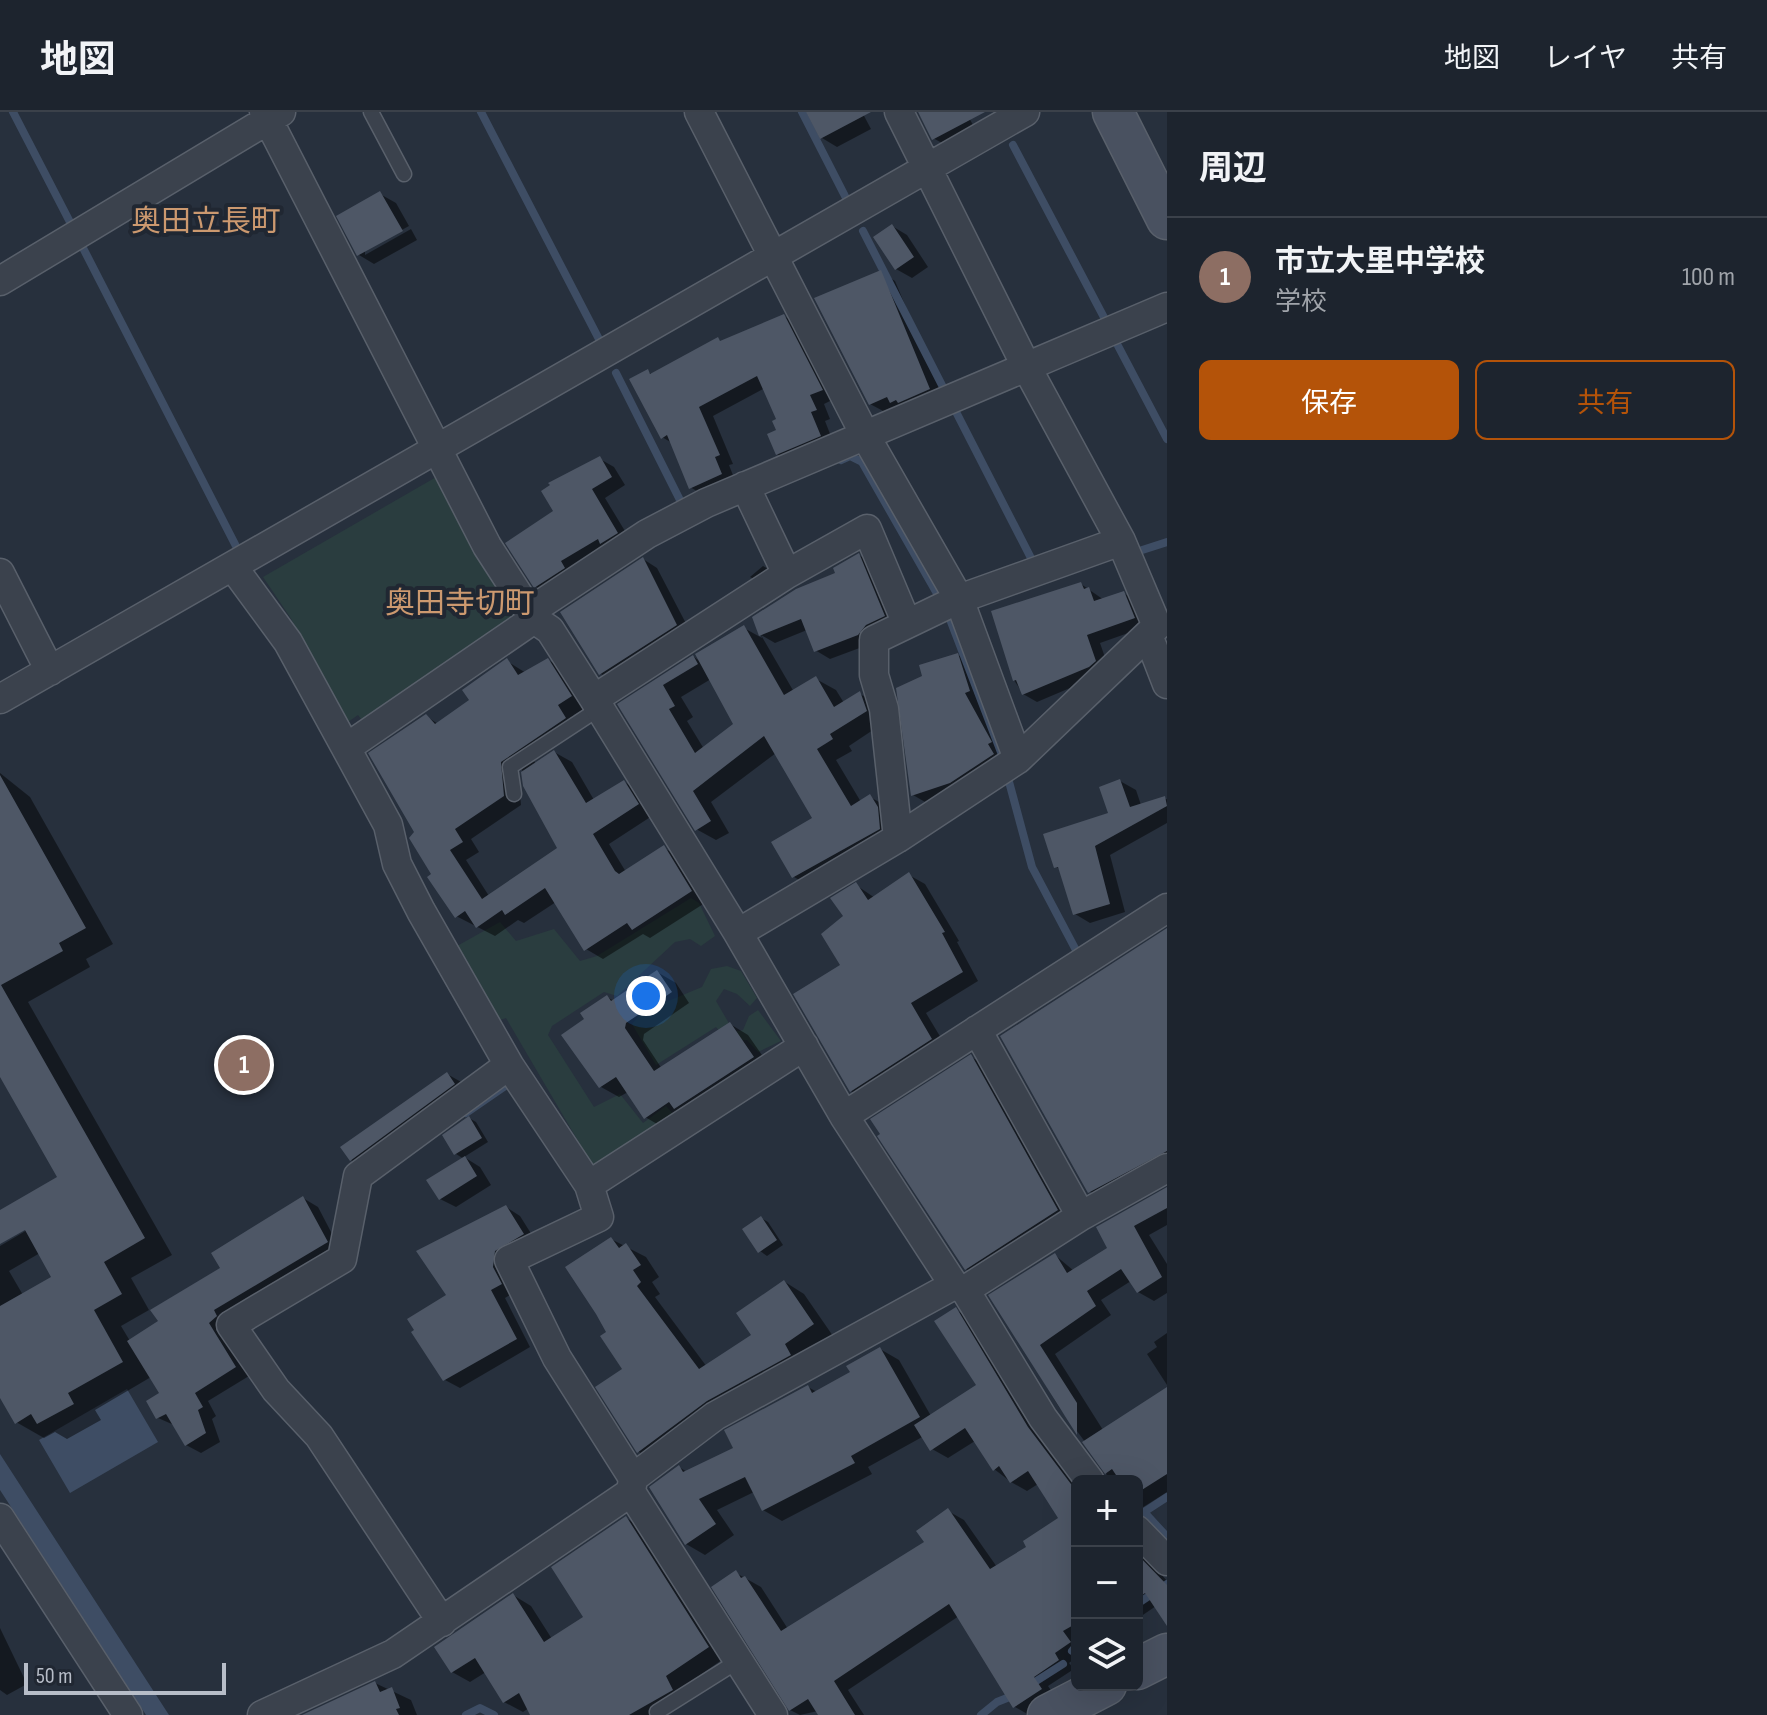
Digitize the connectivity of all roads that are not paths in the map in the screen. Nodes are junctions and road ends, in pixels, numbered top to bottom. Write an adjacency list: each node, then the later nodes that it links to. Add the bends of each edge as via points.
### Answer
1 (371, 112): 8 (lane)
2 (699, 112): 10 (street)
3 (899, 112): 7 (street)
4 (1025, 112): 7 (street)
5 (1113, 112): 9 (street)
6 (271, 115): 11 (street); 15 (street)
7 (928, 168): 10 (street); 13 (street)
8 (404, 174)
9 (1167, 219)
10 (773, 259): 14 (street); 15 (street)
11 (0, 281)
12 (1167, 307): 13 (street)
13 (1027, 368): 14 (street); 17 (street)
14 (866, 437): 16 (street); 21 (street)
15 (438, 450): 18 (street); 22 (street, via 487,546)
16 (745, 486): 20 (street); 22 (street, via 647,534)
17 (1121, 541): 21 (street); 24 (street)
18 (233, 567): 25 (street); 29 (street, via 288,642)
19 (0, 573): 25 (street)
20 (787, 574): 23 (street, via 867,529); 28 (street)
21 (959, 599): 23 (street); 30 (street)
22 (532, 616): 28 (street, via 550,630); 29 (street)
23 (907, 624): 32 (street, via 874,640 874,675 884,709)
24 (1157, 628): 26 (street); 30 (street)
25 (50, 671): 27 (street)
26 (1167, 684)
27 (0, 699)
28 (597, 703): 31 (lane, via 510,767); 34 (street)
29 (346, 748): 37 (street, via 388,825 397,864 421,911)
30 (1018, 759): 32 (street)
31 (514, 794)
32 (898, 838): 34 (street)
33 (1167, 908): 35 (street)
34 (738, 933): 36 (street)
35 (977, 1030): 38 (street); 41 (street)
36 (804, 1046): 38 (street); 40 (street)
37 (509, 1065): 40 (street); 49 (street, via 358,1176 342,1259 231,1325 276,1390 319,1436)
38 (844, 1116): 42 (street)
39 (1167, 1168): 41 (street)
40 (589, 1185): 44 (street, via 599,1217 509,1260 557,1358)
41 (1081, 1216): 42 (street)
42 (960, 1287): 43 (street); 44 (street, via 728,1408)
43 (1086, 1475)
44 (632, 1485): 49 (street); 51 (street)
45 (0, 1518): 47 (street)
46 (1143, 1536): 48 (street)
47 (9, 1552): 55 (street)
48 (1167, 1561)
49 (442, 1622): 56 (street, via 393,1654)
50 (1167, 1654): 52 (street)
51 (738, 1661): 54 (lane); 57 (street)
52 (1143, 1666)
53 (1094, 1691): 58 (street)
54 (657, 1712)
55 (128, 1715)
56 (262, 1715)
57 (773, 1715)
58 (1048, 1715)

